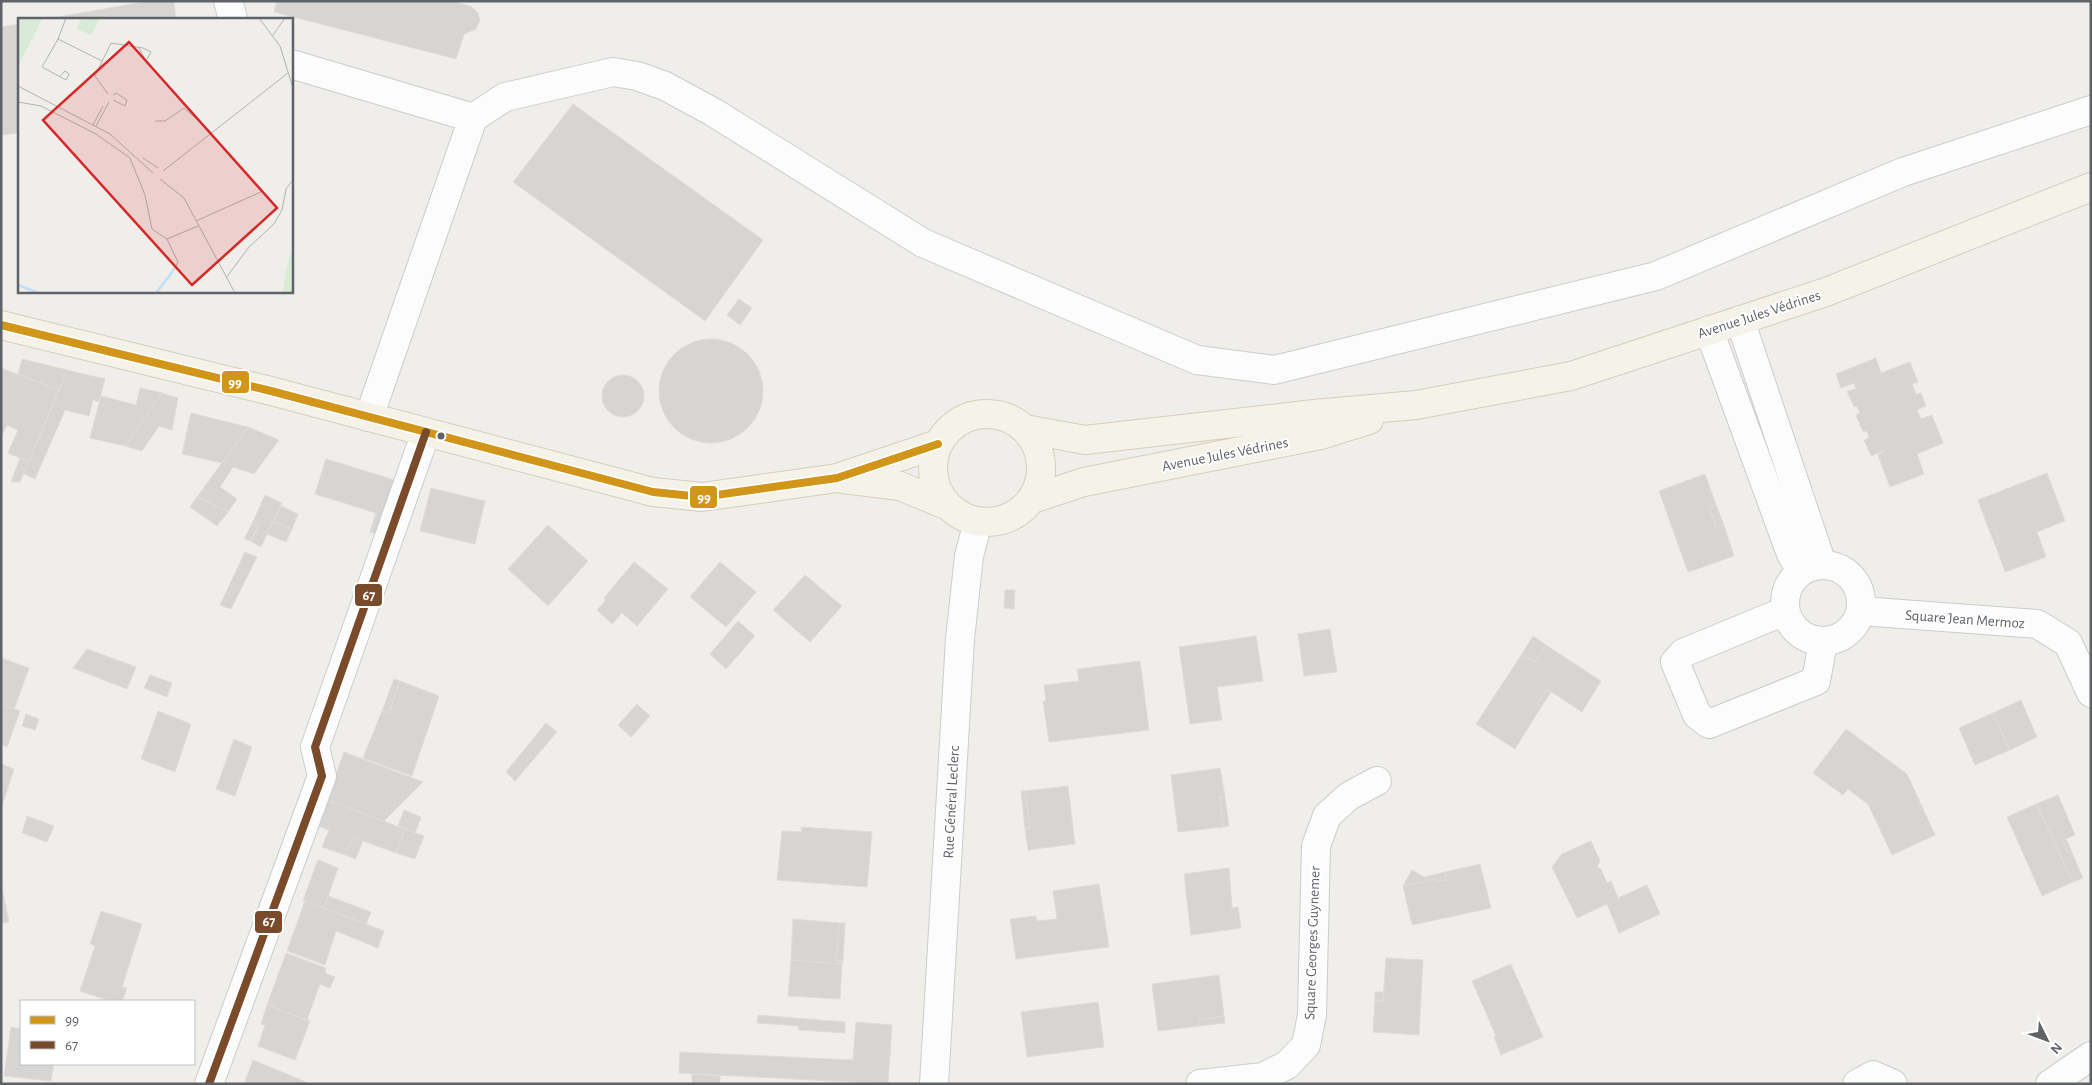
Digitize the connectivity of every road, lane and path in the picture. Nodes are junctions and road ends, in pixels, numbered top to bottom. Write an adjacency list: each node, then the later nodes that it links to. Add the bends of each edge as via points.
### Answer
1 (228, 1): 2 (street)
2 (233, 18)
3 (292, 64): 5 (street)
4 (2091, 110): 5 (street, via 1903,172 1656,276 1274,370 1196,360 923,243 714,112 665,86 637,76 612,72 505,98)
5 (472, 118): 11 (street)
6 (2091, 186): 7 (main road, Avenue Jules Védrines, via 1826,292)
7 (1740, 320): 9 (main road, Avenue Jules Védrines); 19 (street)
8 (1, 325): 11 (main road)
9 (1709, 330): 10 (main road, Avenue Jules Védrines, via 1571,376); 19 (street, via 1784,535)
10 (1416, 405): 12 (main road, Avenue Jules Védrines, via 1085,440); 16 (main road, Avenue Jules Védrines, via 1321,435 1084,482)
11 (369, 416): 13 (main road)
12 (1025, 429): 14 (main road, via 1003,416 978,414 955,425); 16 (main road, via 1036,444 1041,463 1040,481)
13 (426, 432): 15 (main road, via 653,492 702,497); 26 (street, via 315,747 322,776)
14 (938, 444): 15 (main road); 17 (main road, via 933,459 933,476)
15 (837, 478): 17 (main road, via 900,486)
16 (1032, 498): 18 (main road, via 1022,510 1008,518)
17 (946, 505): 18 (main road, via 960,516)
18 (978, 522): 27 (street, Rue Général Leclerc, via 969,556 960,638)
19 (1812, 568): 20 (street, via 1789,585 1784,598); 21 (street, via 1843,570 1858,588)
20 (1785, 611): 22 (street, via 1798,633 1810,640); 22 (street, via 1683,653 1675,662 1697,715 1709,724 1816,680)
21 (1861, 611): 22 (street, via 1856,624 1847,633 1836,640); 23 (street, Square Jean Mermoz, via 2037,624 2068,643)
22 (1823, 642)
23 (2091, 693)
24 (1377, 781): 28 (street, Square Georges Guynemer, via 1349,796 1327,816 1316,846 1312,1016 1306,1045 1287,1065 1263,1076)
25 (2091, 1056): 31 (street)
26 (209, 1084)
27 (934, 1084)
28 (1200, 1084)
29 (1857, 1084): 30 (street, via 1873,1074)
30 (1893, 1084)
31 (2050, 1084)

